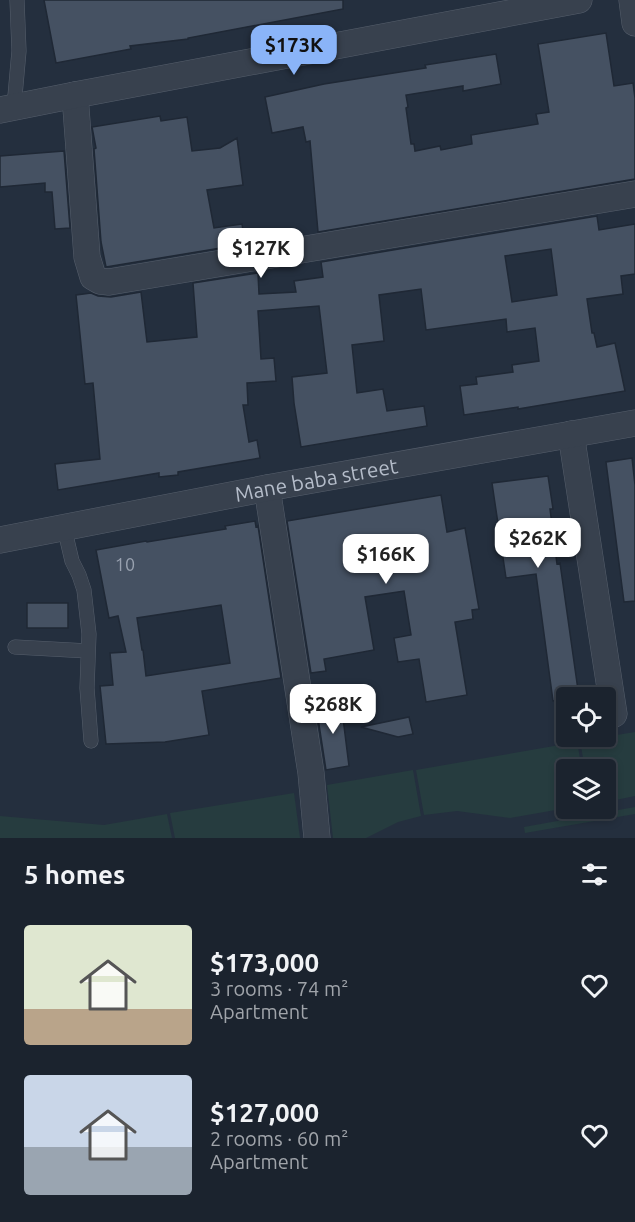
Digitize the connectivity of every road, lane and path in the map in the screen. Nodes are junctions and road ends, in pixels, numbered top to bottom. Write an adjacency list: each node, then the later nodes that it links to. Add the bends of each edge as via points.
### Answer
1 (17, 0): 6 (lane, via 19,51)
2 (579, 0): 5 (street)
3 (632, 0): 4 (street)
4 (635, 23)
5 (75, 94): 6 (street); 7 (street, via 87,257 93,277 100,281)
6 (7, 109)
7 (635, 194)
8 (635, 423): 9 (street, Mane baba street)
9 (571, 434): 10 (street, Mane baba street); 15 (street)
10 (267, 488): 11 (street, Mane baba street); 17 (street, via 311,772)
11 (64, 527): 12 (street, Mane baba street); 14 (lane, via 84,590)
12 (0, 540)
13 (15, 647): 14 (lane)
14 (88, 651): 16 (lane)
15 (610, 687)
16 (91, 741)
17 (317, 838)

